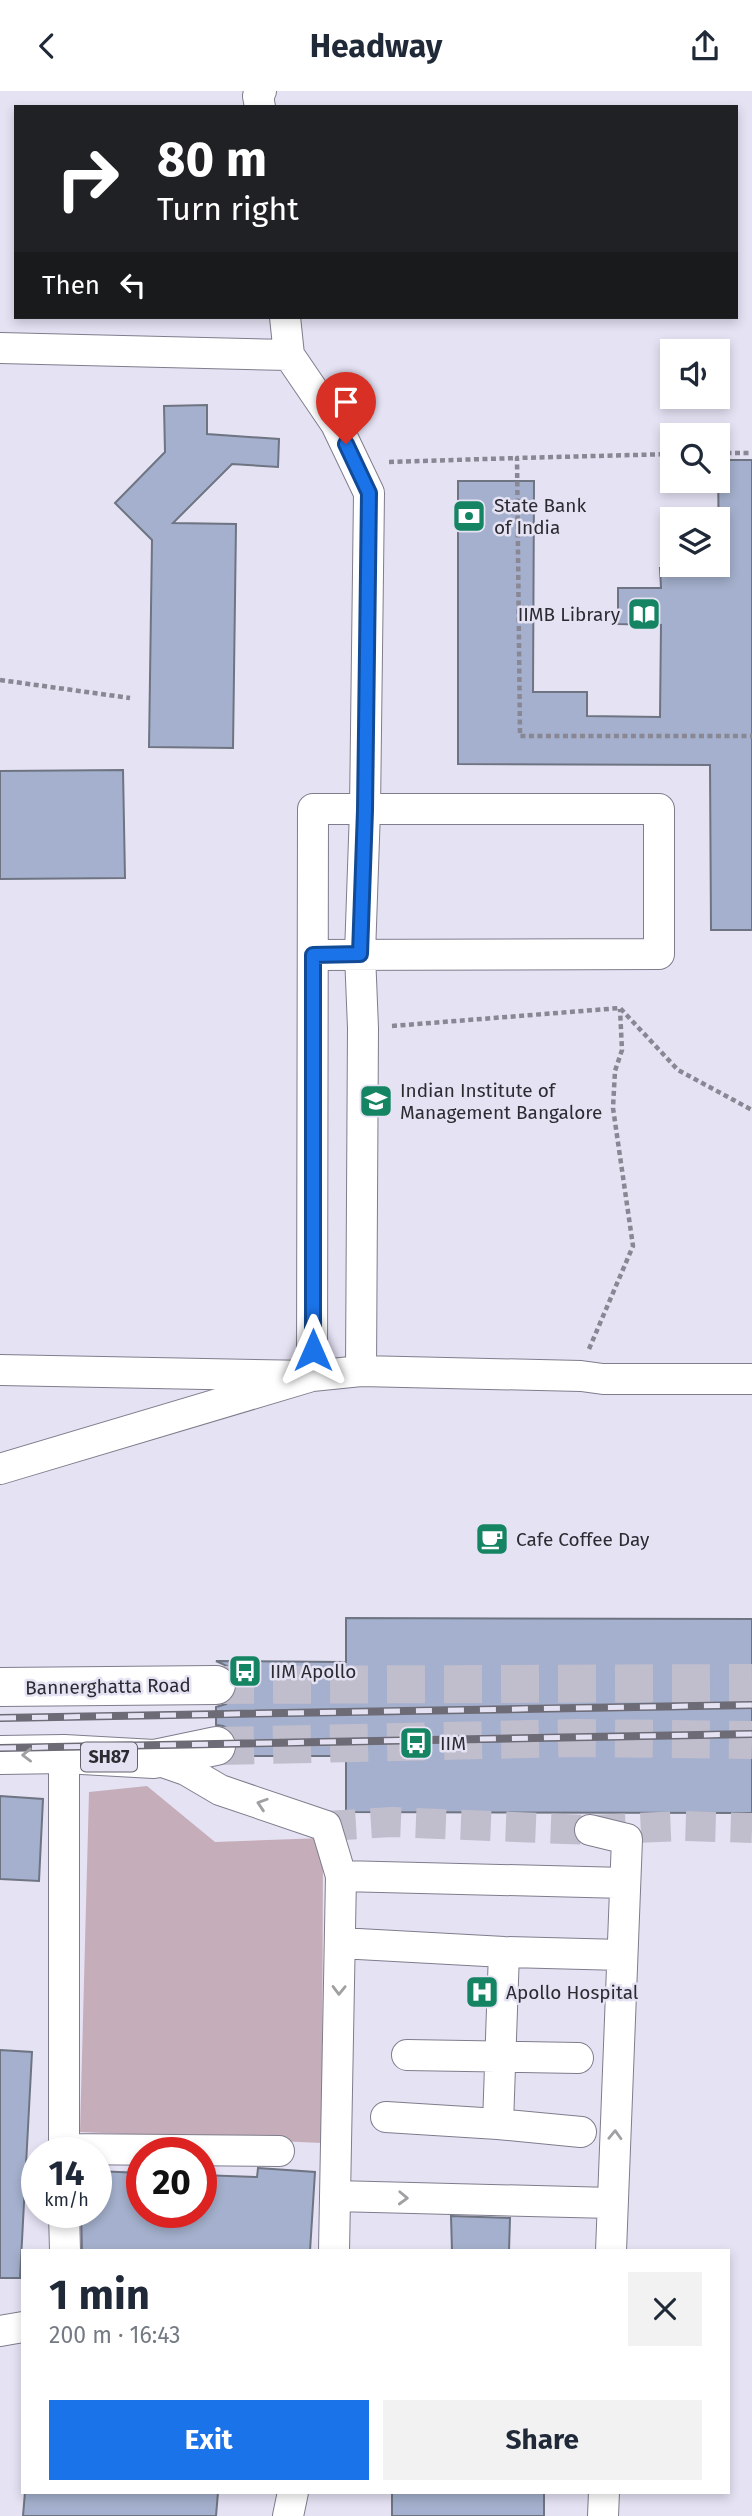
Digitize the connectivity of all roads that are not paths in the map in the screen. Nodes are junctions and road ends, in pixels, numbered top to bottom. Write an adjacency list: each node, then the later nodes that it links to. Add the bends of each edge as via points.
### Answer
1 (285, 319): 3 (street)
2 (0, 348): 3 (street)
3 (289, 355): 4 (street, via 336,424 369,493)
4 (365, 810): 5 (street); 5 (street, via 659,809 659,954); 6 (street, via 313,809)
5 (360, 954): 6 (street); 8 (street)
6 (313, 955): 9 (street)
7 (0, 1370): 9 (street)
8 (361, 1371): 9 (street); 10 (street)
9 (312, 1376): 11 (street)
10 (752, 1379)
11 (0, 1469)
12 (216, 1685): 13 (main road, Bannerghatta Road)
13 (0, 1687)
14 (216, 1747): 17 (main road, SH87)
15 (64, 1754): 16 (main road, SH87, one-way to 16); 17 (main road, SH87); 30 (street)
16 (0, 1755)
17 (154, 1759): 19 (street, one-way to 17, via 327,1826 220,1790 186,1770)
18 (590, 1829): 20 (street, via 626,1839)
19 (341, 1876): 20 (street); 21 (street)
20 (625, 1883): 23 (street)
21 (340, 1943): 22 (street); 33 (street, one-way to 33)
22 (504, 1952): 23 (street); 25 (street)
23 (622, 1955): 34 (street, one-way to 23)
24 (407, 2055): 25 (street)
25 (502, 2055): 26 (street); 28 (street)
26 (578, 2058)
27 (386, 2117): 28 (street)
28 (498, 2124): 29 (street)
29 (581, 2132)
30 (64, 2137)
31 (112, 2151): 32 (street)
32 (279, 2151)
33 (335, 2196): 34 (street, one-way to 34); 37 (street)
34 (612, 2203): 38 (street)
35 (64, 2228): 36 (street)
36 (65, 2249)
37 (334, 2249)
38 (611, 2249)
39 (21, 2327): 40 (street)
40 (0, 2331)
41 (293, 2494): 43 (street)
42 (604, 2494): 44 (street)
43 (288, 2516)
44 (603, 2516)

